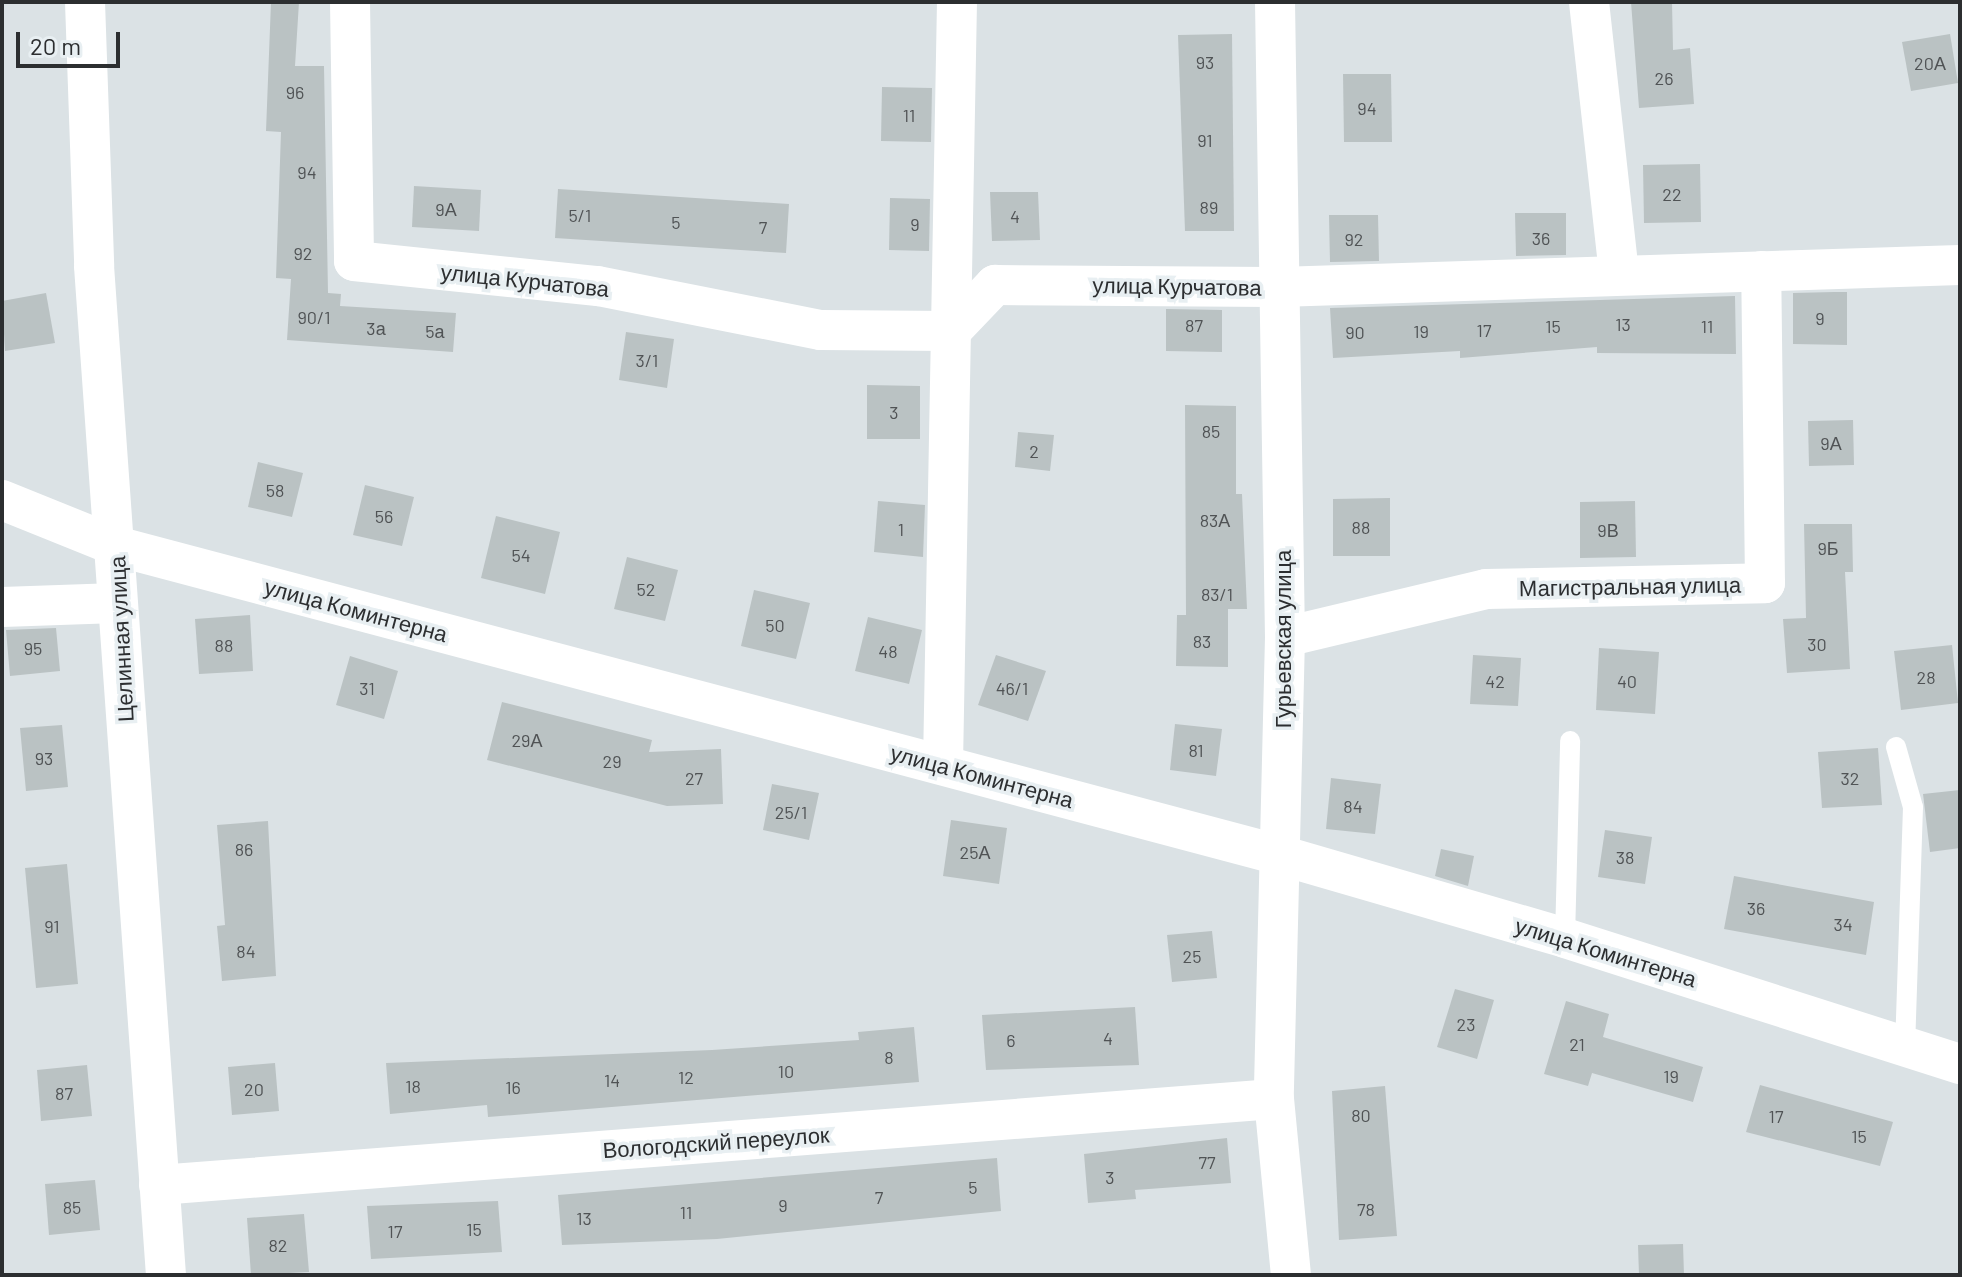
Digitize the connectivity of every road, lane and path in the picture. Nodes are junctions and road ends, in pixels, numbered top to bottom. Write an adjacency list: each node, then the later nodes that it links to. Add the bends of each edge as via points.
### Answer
1 (85, 2): 12 (street, Целинная улица, via 94,266)
2 (350, 2): 10 (street, улица Курчатова, via 354,261 598,286 821,330)
3 (957, 2): 10 (street)
4 (1275, 2): 9 (street, Гурьевская улица)
5 (1589, 2): 8 (street)
6 (1960, 265): 7 (street)
7 (1761, 271): 8 (street); 15 (street, Магистральная улица, via 1765,583 1486,589)
8 (1619, 274): 9 (street)
9 (1279, 287): 10 (street, улица Курчатова, via 995,285); 15 (street, Гурьевская улица)
10 (951, 331): 18 (street)
11 (2, 500): 12 (street, улица Коминтерна)
12 (116, 546): 13 (street, Целинная улица); 18 (street, улица Коминтерна)
13 (117, 603): 14 (street); 24 (street, Целинная улица)
14 (2, 607)
15 (1285, 637): 19 (street, Гурьевская улица)
16 (1570, 741): 20 (lane)
17 (1896, 747): 21 (lane, via 1913,807)
18 (943, 765): 19 (street, улица Коминтерна)
19 (1280, 855): 20 (street, улица Коминтерна); 23 (street, Гурьевская улица)
20 (1565, 938): 21 (street, улица Коминтерна)
21 (1905, 1047): 22 (street, улица Коминтерна)
22 (1960, 1064)
23 (1274, 1099): 24 (street, Вологодский переулок); 26 (street, Гурьевская улица)
24 (159, 1185): 25 (street, Целинная улица)
25 (166, 1275)
26 (1291, 1275)

